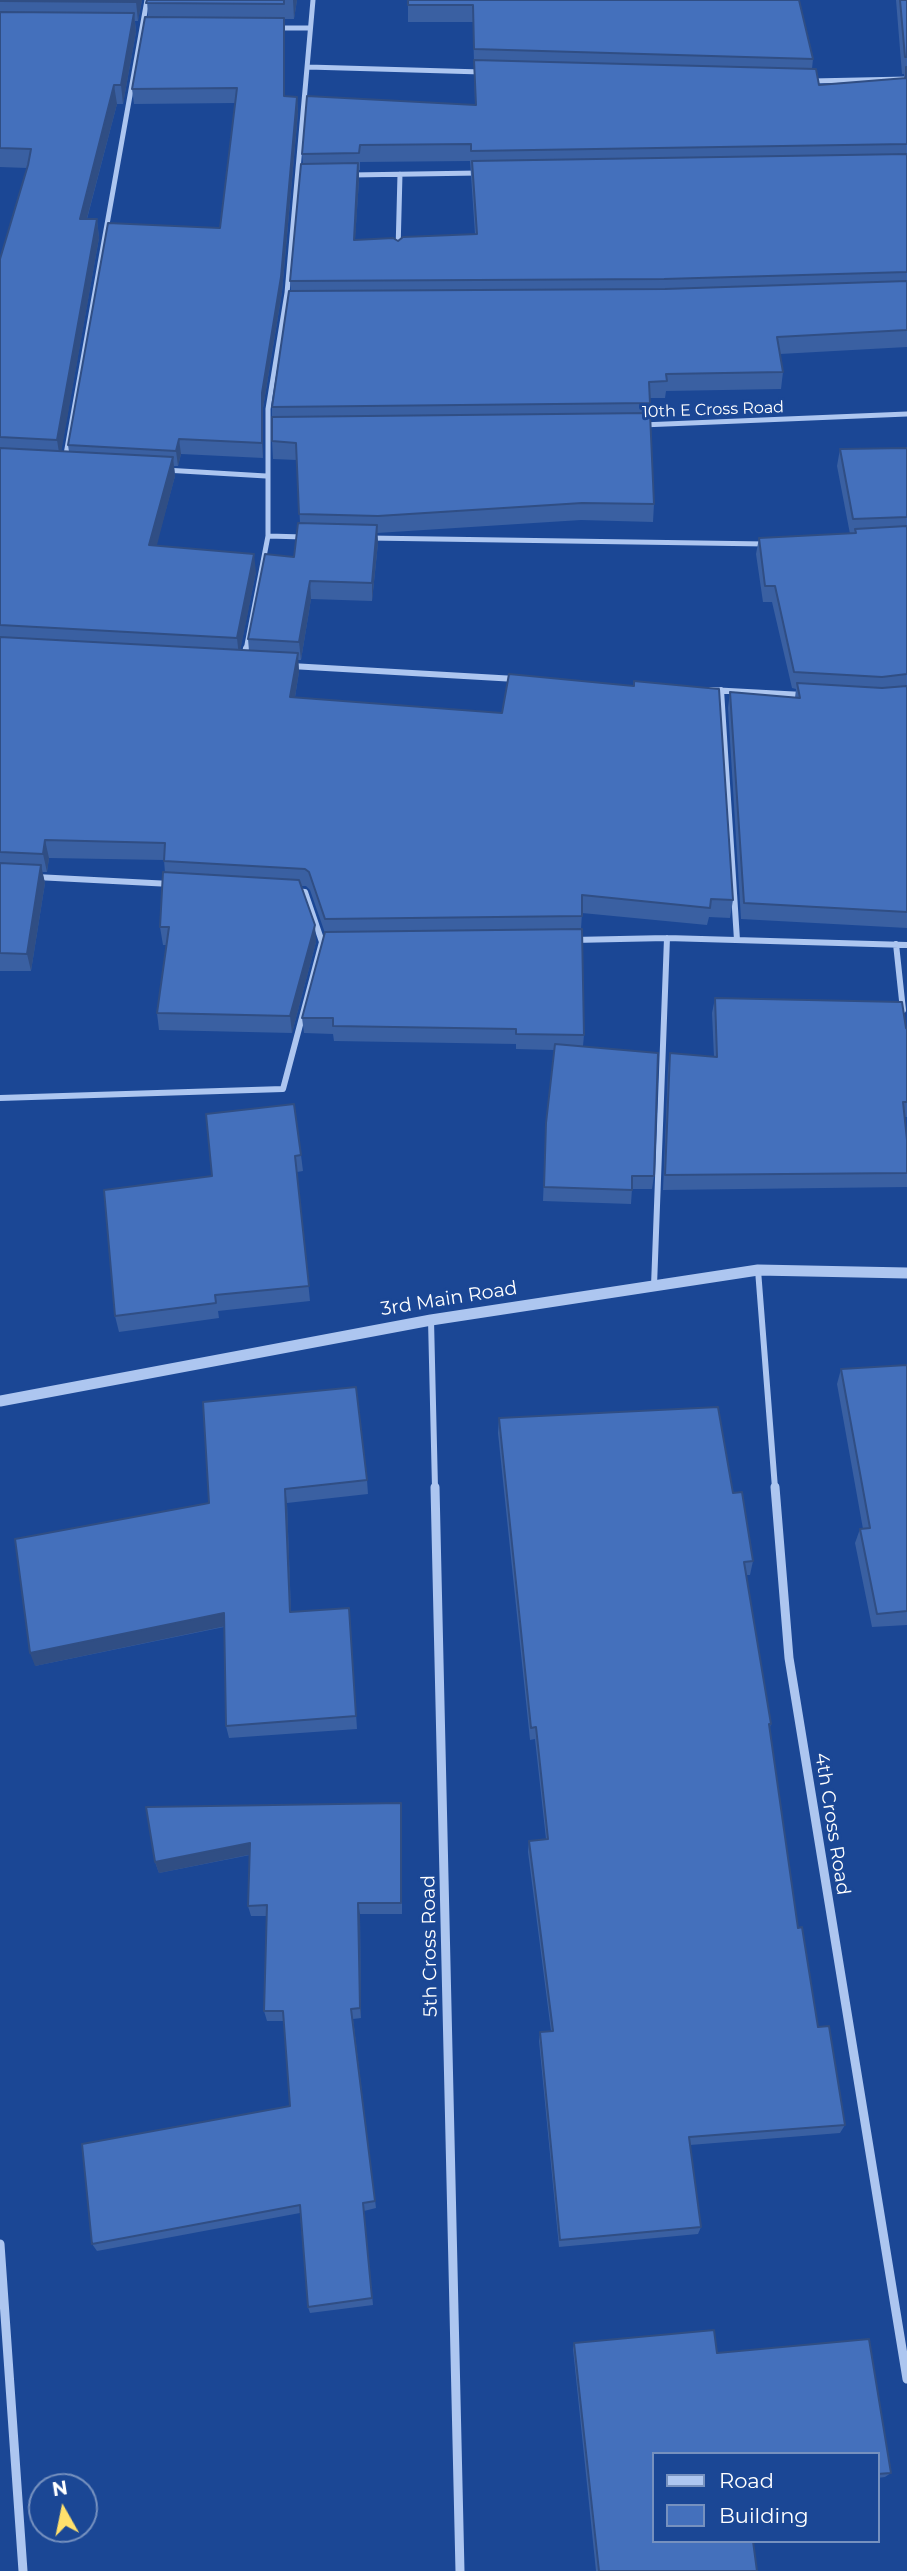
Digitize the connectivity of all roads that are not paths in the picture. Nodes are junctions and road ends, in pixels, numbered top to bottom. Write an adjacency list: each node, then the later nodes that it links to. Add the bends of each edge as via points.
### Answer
1 (147, 0): 3 (street)
2 (313, 0): 6 (street)
3 (141, 26): 4 (street); 24 (street)
4 (154, 27)
5 (271, 28): 6 (street)
6 (310, 28): 7 (street)
7 (307, 67): 8 (street); 14 (street)
8 (488, 72)
9 (907, 79): 10 (street)
10 (807, 81)
11 (482, 173): 12 (street)
12 (400, 174): 13 (street); 16 (street)
13 (349, 175)
14 (298, 176): 15 (street); 17 (street)
15 (310, 176)
16 (398, 253)
17 (285, 303): 18 (street); 21 (street)
18 (299, 303)
19 (907, 414): 20 (street, 10th E Cross Road)
20 (639, 425)
21 (267, 429): 22 (street); 27 (street)
22 (281, 429)
23 (51, 464): 24 (street)
24 (64, 465): 25 (street)
25 (78, 465)
26 (158, 470): 27 (street)
27 (266, 476): 28 (street)
28 (268, 536): 29 (street); 33 (street)
29 (309, 537)
30 (363, 538): 31 (street)
31 (771, 544)
32 (229, 663): 33 (street)
33 (243, 664): 34 (street)
34 (257, 664)
35 (284, 666): 36 (street)
36 (530, 680)
37 (708, 690): 38 (street)
38 (721, 690): 39 (street); 45 (street)
39 (813, 695)
40 (28, 877): 41 (street)
41 (180, 885)
42 (291, 891): 46 (street, via 305,892)
43 (667, 939): 44 (street); 45 (street); 54 (street)
44 (564, 940)
45 (737, 940): 48 (street)
46 (321, 942): 47 (street); 51 (street, via 283,1089)
47 (335, 942)
48 (896, 944): 49 (street); 50 (street)
49 (907, 945)
50 (904, 1018)
51 (0, 1098)
52 (758, 1270): 53 (street, 3rd Main Road); 54 (street, 3rd Main Road); 58 (street, 4th Cross Road, via 789,1658)
53 (907, 1273)
54 (654, 1286): 55 (street, 3rd Main Road)
55 (431, 1321): 56 (street, 3rd Main Road); 60 (street, 5th Cross Road)
56 (0, 1401)
57 (0, 2244): 59 (street)
58 (907, 2379)
59 (23, 2571)
60 (460, 2571)

